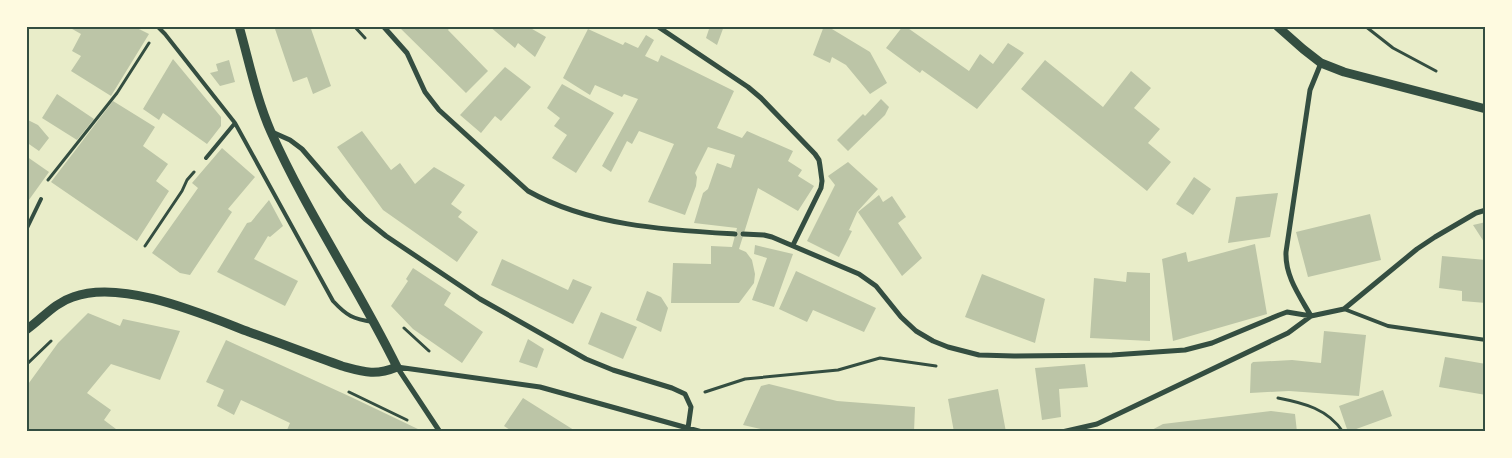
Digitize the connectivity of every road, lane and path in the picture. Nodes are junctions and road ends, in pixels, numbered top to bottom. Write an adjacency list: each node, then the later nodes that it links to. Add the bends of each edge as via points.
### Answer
1 (239, 26): 13 (street)
2 (354, 26): 8 (path)
3 (383, 26): 19 (street, via 407,53 425,92 439,110 528,191 579,212 629,224)
4 (657, 26): 21 (street, via 748,86 819,160 821,188)
5 (1277, 26): 9 (street)
6 (1365, 26): 10 (path, via 1393,48)
7 (158, 27): 12 (lane); 15 (path, via 117,93)
8 (369, 41)
9 (1321, 62): 11 (street, via 1344,72); 24 (street, via 1310,90 1285,263)
10 (1445, 74)
11 (1486, 109)
12 (235, 123): 14 (lane); 25 (lane, via 333,301 354,319)
13 (271, 132): 25 (street, via 296,185); 32 (street, via 302,149 365,219 386,236 480,299 586,358 679,391)
14 (206, 158): 22 (path, via 187,180)
15 (48, 180)
16 (41, 199): 18 (lane)
17 (1486, 210): 23 (street, via 1417,249)
18 (26, 230)
19 (735, 234)
20 (743, 234): 21 (street, via 764,235)
21 (793, 245): 29 (street, via 870,280 908,324)
22 (145, 246)
23 (1344, 309): 24 (street); 27 (lane, via 1388,326)
24 (1310, 316): 29 (street, via 1287,312 1212,343 1162,353 1014,356 978,355); 37 (street, via 1288,334 1097,424)
25 (376, 322): 31 (street)
26 (27, 325): 31 (street, via 72,297 117,293 189,309 368,373 384,372)
27 (1486, 340)
28 (51, 341): 30 (path)
29 (948, 348): 32 (path, via 939,366 880,358 838,370 745,379)
30 (26, 365)
31 (398, 366): 34 (street, via 540,387); 35 (street)
32 (688, 398): 34 (street, via 692,406)
33 (1278, 398): 38 (path, via 1313,406 1336,422)
34 (688, 428): 36 (street)
35 (440, 432)
36 (702, 432)
37 (1062, 432)
38 (1343, 432)

